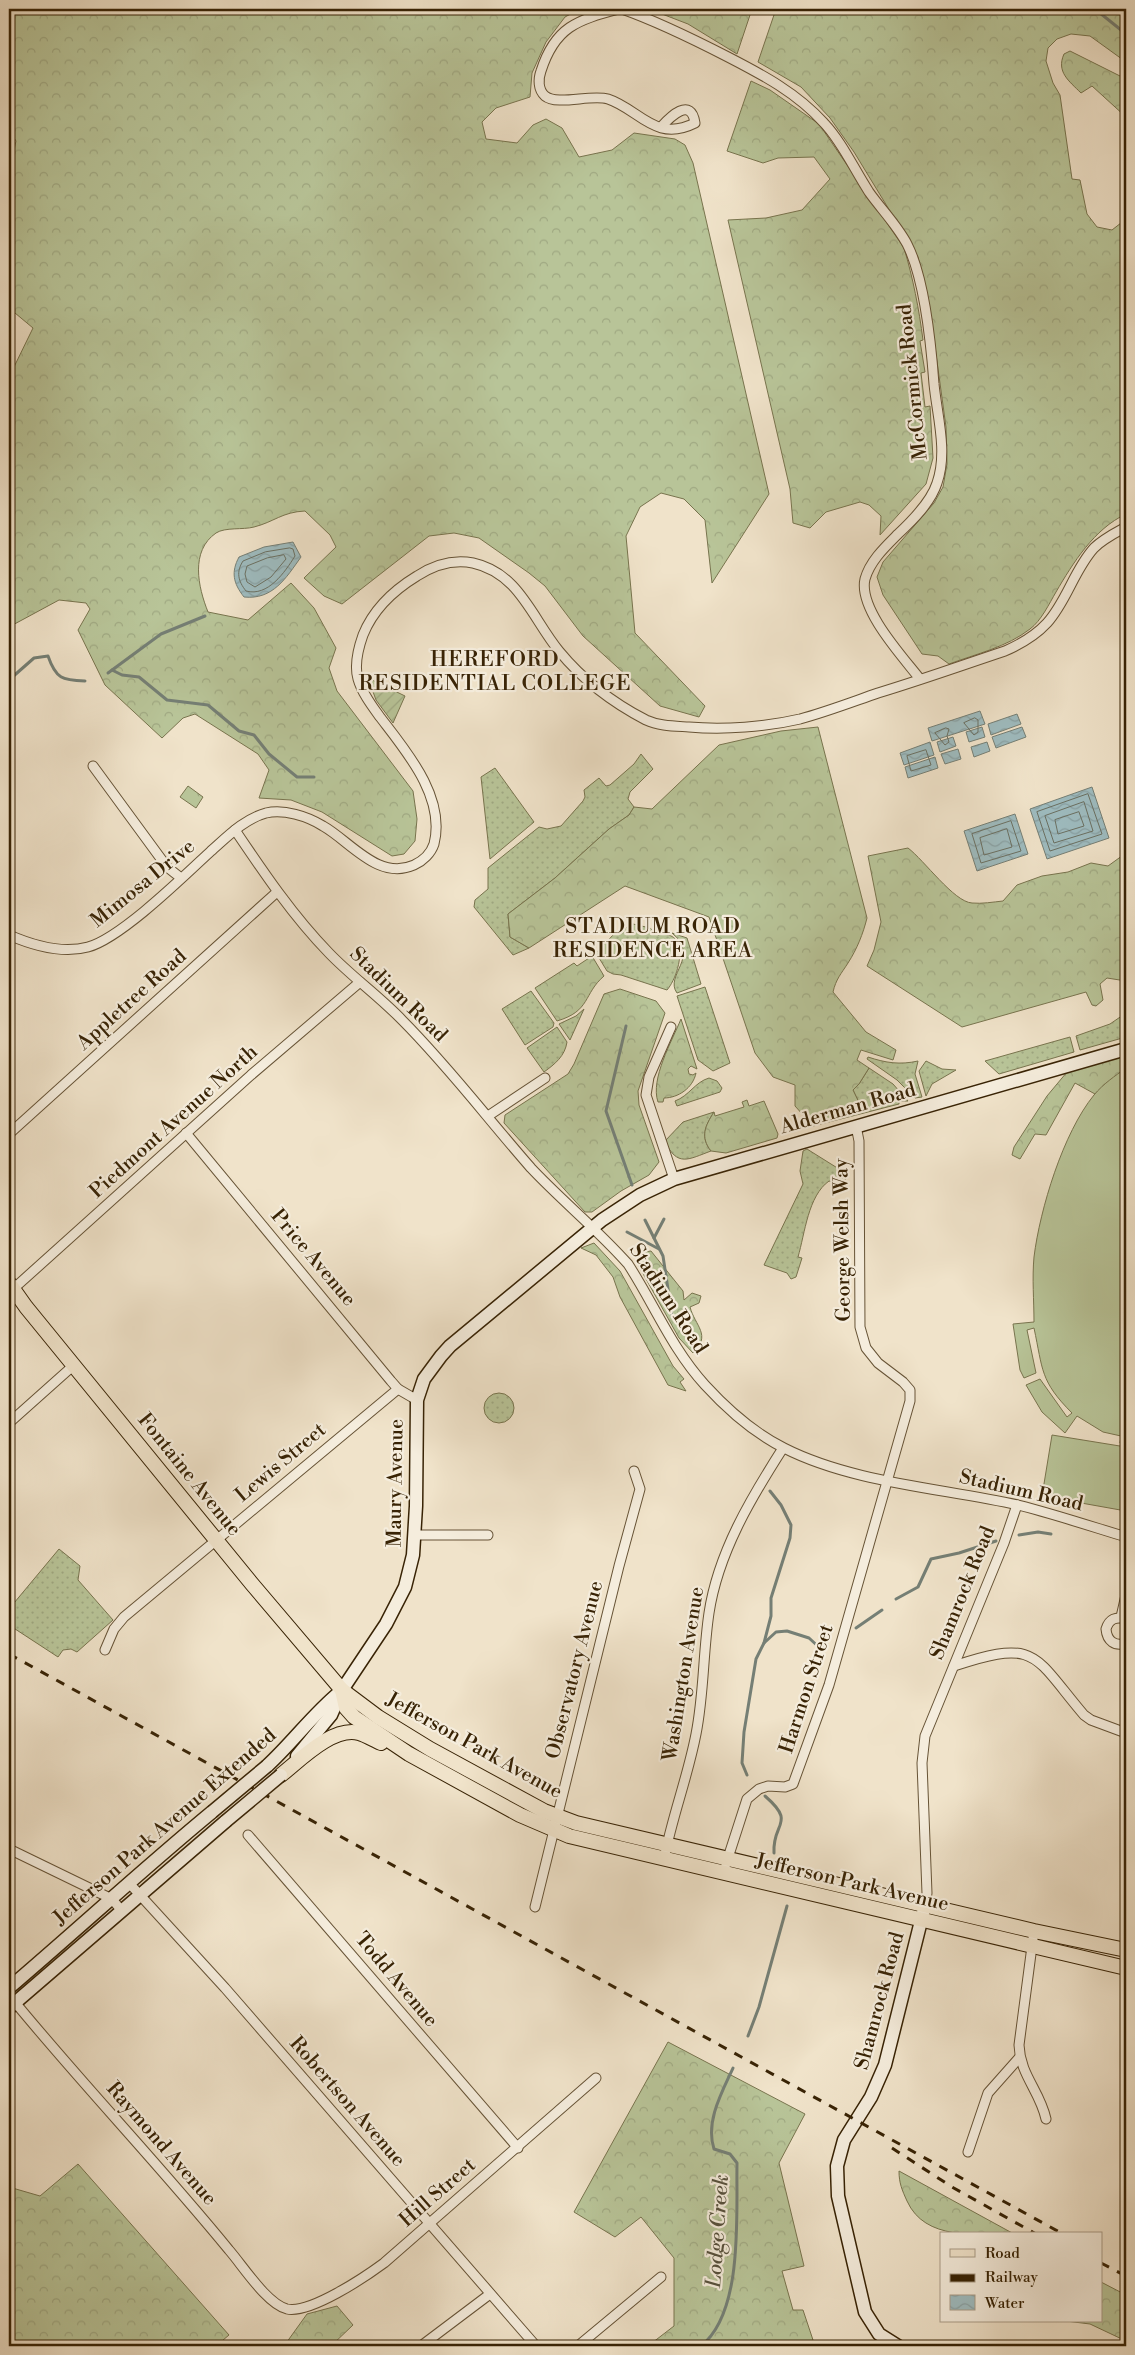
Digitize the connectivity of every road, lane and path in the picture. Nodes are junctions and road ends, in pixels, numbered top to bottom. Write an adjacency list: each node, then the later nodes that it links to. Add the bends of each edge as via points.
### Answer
1 (621, 9): 2 (street, McCormick Road, via 582,20 559,36 544,63 539,85 543,95 549,99 596,97 609,100 646,123); 4 (street, McCormick Road, via 691,37 758,72 801,100 825,124 906,242 914,260 933,361 941,444 940,468 929,498 870,568 865,589 882,630)
2 (661, 127)
3 (1126, 527): 4 (street, via 1110,535 1086,558 1047,624 1025,642)
4 (920, 679): 6 (street, Mimosa Drive, via 799,719 717,729 661,725 628,709 584,678 558,650 508,579 488,567 465,561 448,562 416,576 388,598 365,632 356,663 358,680 368,700 426,787 435,824 430,853 423,860 406,867 380,865 368,860 322,825 291,813 263,814)
5 (93, 766): 7 (street, via 167,867)
6 (235, 830): 7 (street, Mimosa Drive); 8 (street, Stadium Road)
7 (182, 878): 9 (street, Mimosa Drive, via 134,919 90,947 43,947)
8 (277, 892): 10 (street, Stadium Road, via 329,953); 16 (street, Appletree Road)
9 (9, 935)
10 (360, 982): 14 (street, Stadium Road, via 448,1068); 17 (street, Piedmont Avenue North)
11 (671, 1026): 18 (street, via 649,1077 646,1095)
12 (1126, 1049): 15 (street, Alderman Road)
13 (545, 1078): 14 (street)
14 (488, 1116): 19 (street, Stadium Road, via 531,1167)
15 (856, 1126): 18 (street, Alderman Road); 27 (street, George Welsh Way, via 860,1141 860,1327 866,1348 878,1363 910,1390 910,1401)
16 (9, 1134)
17 (186, 1134): 20 (street, Piedmont Avenue North); 22 (street, Price Avenue)
18 (674, 1179): 19 (street, Alderman Road, via 640,1195)
19 (592, 1229): 23 (street, Maury Avenue, via 446,1351 424,1379); 25 (street, Stadium Road, via 628,1264 666,1331 703,1383 739,1418)
20 (10, 1288): 21 (main road, Fontaine Avenue)
21 (74, 1365): 24 (street); 32 (main road, Fontaine Avenue)
22 (398, 1389): 23 (street, Price Avenue); 32 (street, Lewis Street)
23 (417, 1400): 29 (street, Maury Avenue)
24 (9, 1423)
25 (783, 1448): 27 (street, Stadium Road, via 821,1463); 44 (street, Washington Avenue, via 756,1490 736,1530 715,1586 709,1611 696,1736)
26 (634, 1471): 42 (street, Observatory Avenue, via 640,1489 618,1566)
27 (887, 1481): 28 (street, Stadium Road); 47 (street, Harmon Street, via 832,1678 793,1784 768,1786 747,1799)
28 (1017, 1505): 31 (street, Stadium Road); 37 (street, Shamrock Road)
29 (414, 1535): 30 (street); 38 (street, Maury Avenue, via 410,1571 398,1602)
30 (488, 1535)
31 (1126, 1537)
32 (216, 1540): 36 (street, Lewis Street, via 124,1616 114,1629); 38 (main road, Fontaine Avenue)
33 (1126, 1595): 34 (street)
34 (1124, 1618): 35 (street, via 1111,1620 1106,1629 1114,1643)
35 (1126, 1643)
36 (106, 1650)
37 (954, 1666): 39 (street, via 987,1655 1006,1652 1026,1654 1047,1668 1084,1715); 52 (street, Shamrock Road, via 929,1723 922,1753)
38 (342, 1690): 40 (main road, Jefferson Park Avenue, via 346,1708 354,1717); 41 (street, Maury Avenue, via 331,1715); 42 (main road, Jefferson Park Avenue, via 378,1717); 49 (street, Jefferson Park Avenue Extended, bridge, via 266,1766)
39 (1126, 1733)
40 (409, 1754): 41 (main road, via 359,1733 342,1733 328,1739); 42 (main road, Jefferson Park Avenue, via 520,1815)
41 (281, 1775): 50 (street, Jefferson Park Avenue Extended, bridge)
42 (556, 1823): 44 (main road, Jefferson Park Avenue, via 576,1824); 46 (main road, Jefferson Park Avenue, via 569,1836); 53 (street, Observatory Avenue)
43 (248, 1835): 65 (street, Todd Avenue)
44 (666, 1845): 46 (street, Washington Avenue); 47 (main road, Jefferson Park Avenue)
45 (9, 1848): 51 (street)
46 (664, 1859): 48 (main road, Jefferson Park Avenue)
47 (728, 1860): 48 (street, Harmon Street); 52 (main road, Jefferson Park Avenue)
48 (724, 1873): 55 (main road, Jefferson Park Avenue)
49 (129, 1883): 50 (street, Robertson Avenue); 51 (street, Jefferson Park Avenue Extended)
50 (140, 1894): 54 (street, Jefferson Park Avenue Extended); 67 (street, Robertson Avenue)
51 (112, 1899): 54 (street); 60 (street, Jefferson Park Avenue Extended)
52 (925, 1905): 55 (street, Shamrock Road); 56 (main road, Jefferson Park Avenue)
53 (535, 1907)
54 (120, 1910): 61 (street, Jefferson Park Avenue Extended)
55 (921, 1920): 57 (main road, Jefferson Park Avenue); 74 (street, Shamrock Road, via 885,2065 871,2096 844,2140 837,2166 838,2196 865,2312 879,2334)
56 (1034, 1931): 57 (street); 58 (main road, Jefferson Park Avenue)
57 (1033, 1946): 59 (main road, Jefferson Park Avenue); 62 (street)
58 (1126, 1950)
59 (1126, 1968)
60 (9, 1988)
61 (11, 2002): 70 (street, Raymond Avenue, via 215,2232 272,2302)
62 (1019, 2058): 64 (street, via 1024,2074 1042,2103); 66 (street, via 988,2093)
63 (596, 2078): 65 (street, Hill Street)
64 (1046, 2119)
65 (518, 2148): 67 (street, Hill Street)
66 (968, 2152)
67 (430, 2223): 69 (street, Robertson Avenue); 70 (street, Hill Street, via 360,2282 309,2305)
68 (661, 2277): 73 (street)
69 (490, 2294): 71 (street); 72 (street, Robertson Avenue)
70 (289, 2310)
71 (421, 2346)
72 (536, 2346)
73 (578, 2346)
74 (898, 2346)

